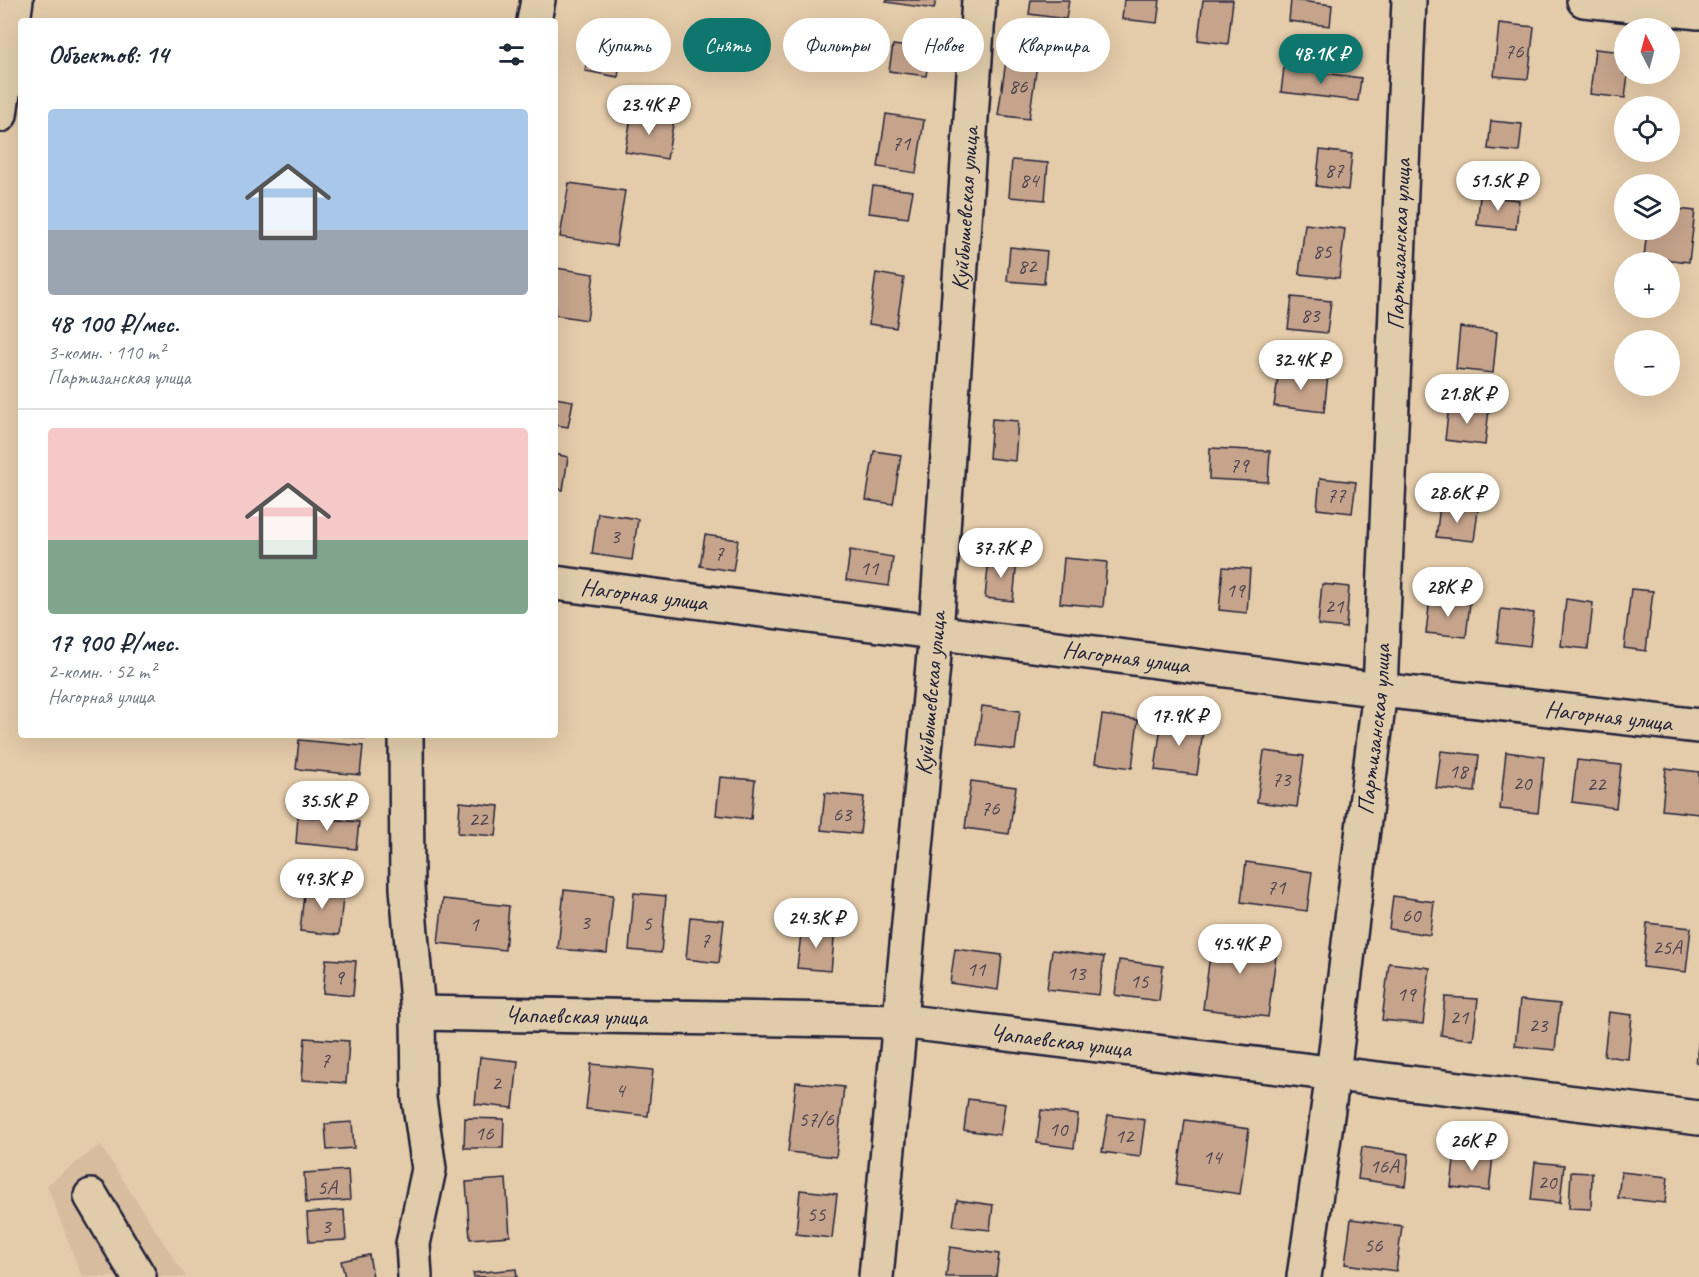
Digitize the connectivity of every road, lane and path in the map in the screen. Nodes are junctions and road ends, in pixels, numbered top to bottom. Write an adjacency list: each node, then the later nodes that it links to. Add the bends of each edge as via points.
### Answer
1 (16, 0): 8 (street)
2 (538, 0): 7 (street)
3 (979, 0): 10 (street, Куйбышевская улица)
4 (1409, 0): 11 (street, Партизанская улица)
5 (1584, 0): 6 (street)
6 (1699, 12)
7 (535, 18)
8 (0, 115)
9 (558, 583): 10 (street, Нагорная улица)
10 (936, 633): 11 (street, Нагорная улица); 15 (street, Куйбышевская улица)
11 (1380, 690): 12 (street, Нагорная улица); 16 (street, Партизанская улица)
12 (1699, 726)
13 (406, 738): 14 (street, via 407,888)
14 (418, 1013): 15 (street, Чапаевская улица); 20 (street, via 419,1099 429,1169 413,1244)
15 (900, 1021): 16 (street, Чапаевская улица); 21 (street, Куйбышевская улица)
16 (1333, 1074): 17 (street, Чапаевская улица); 22 (street, Партизанская улица)
17 (1699, 1118)
18 (91, 1196): 19 (street)
19 (139, 1277)
20 (415, 1277)
21 (876, 1277)
22 (1304, 1277)

